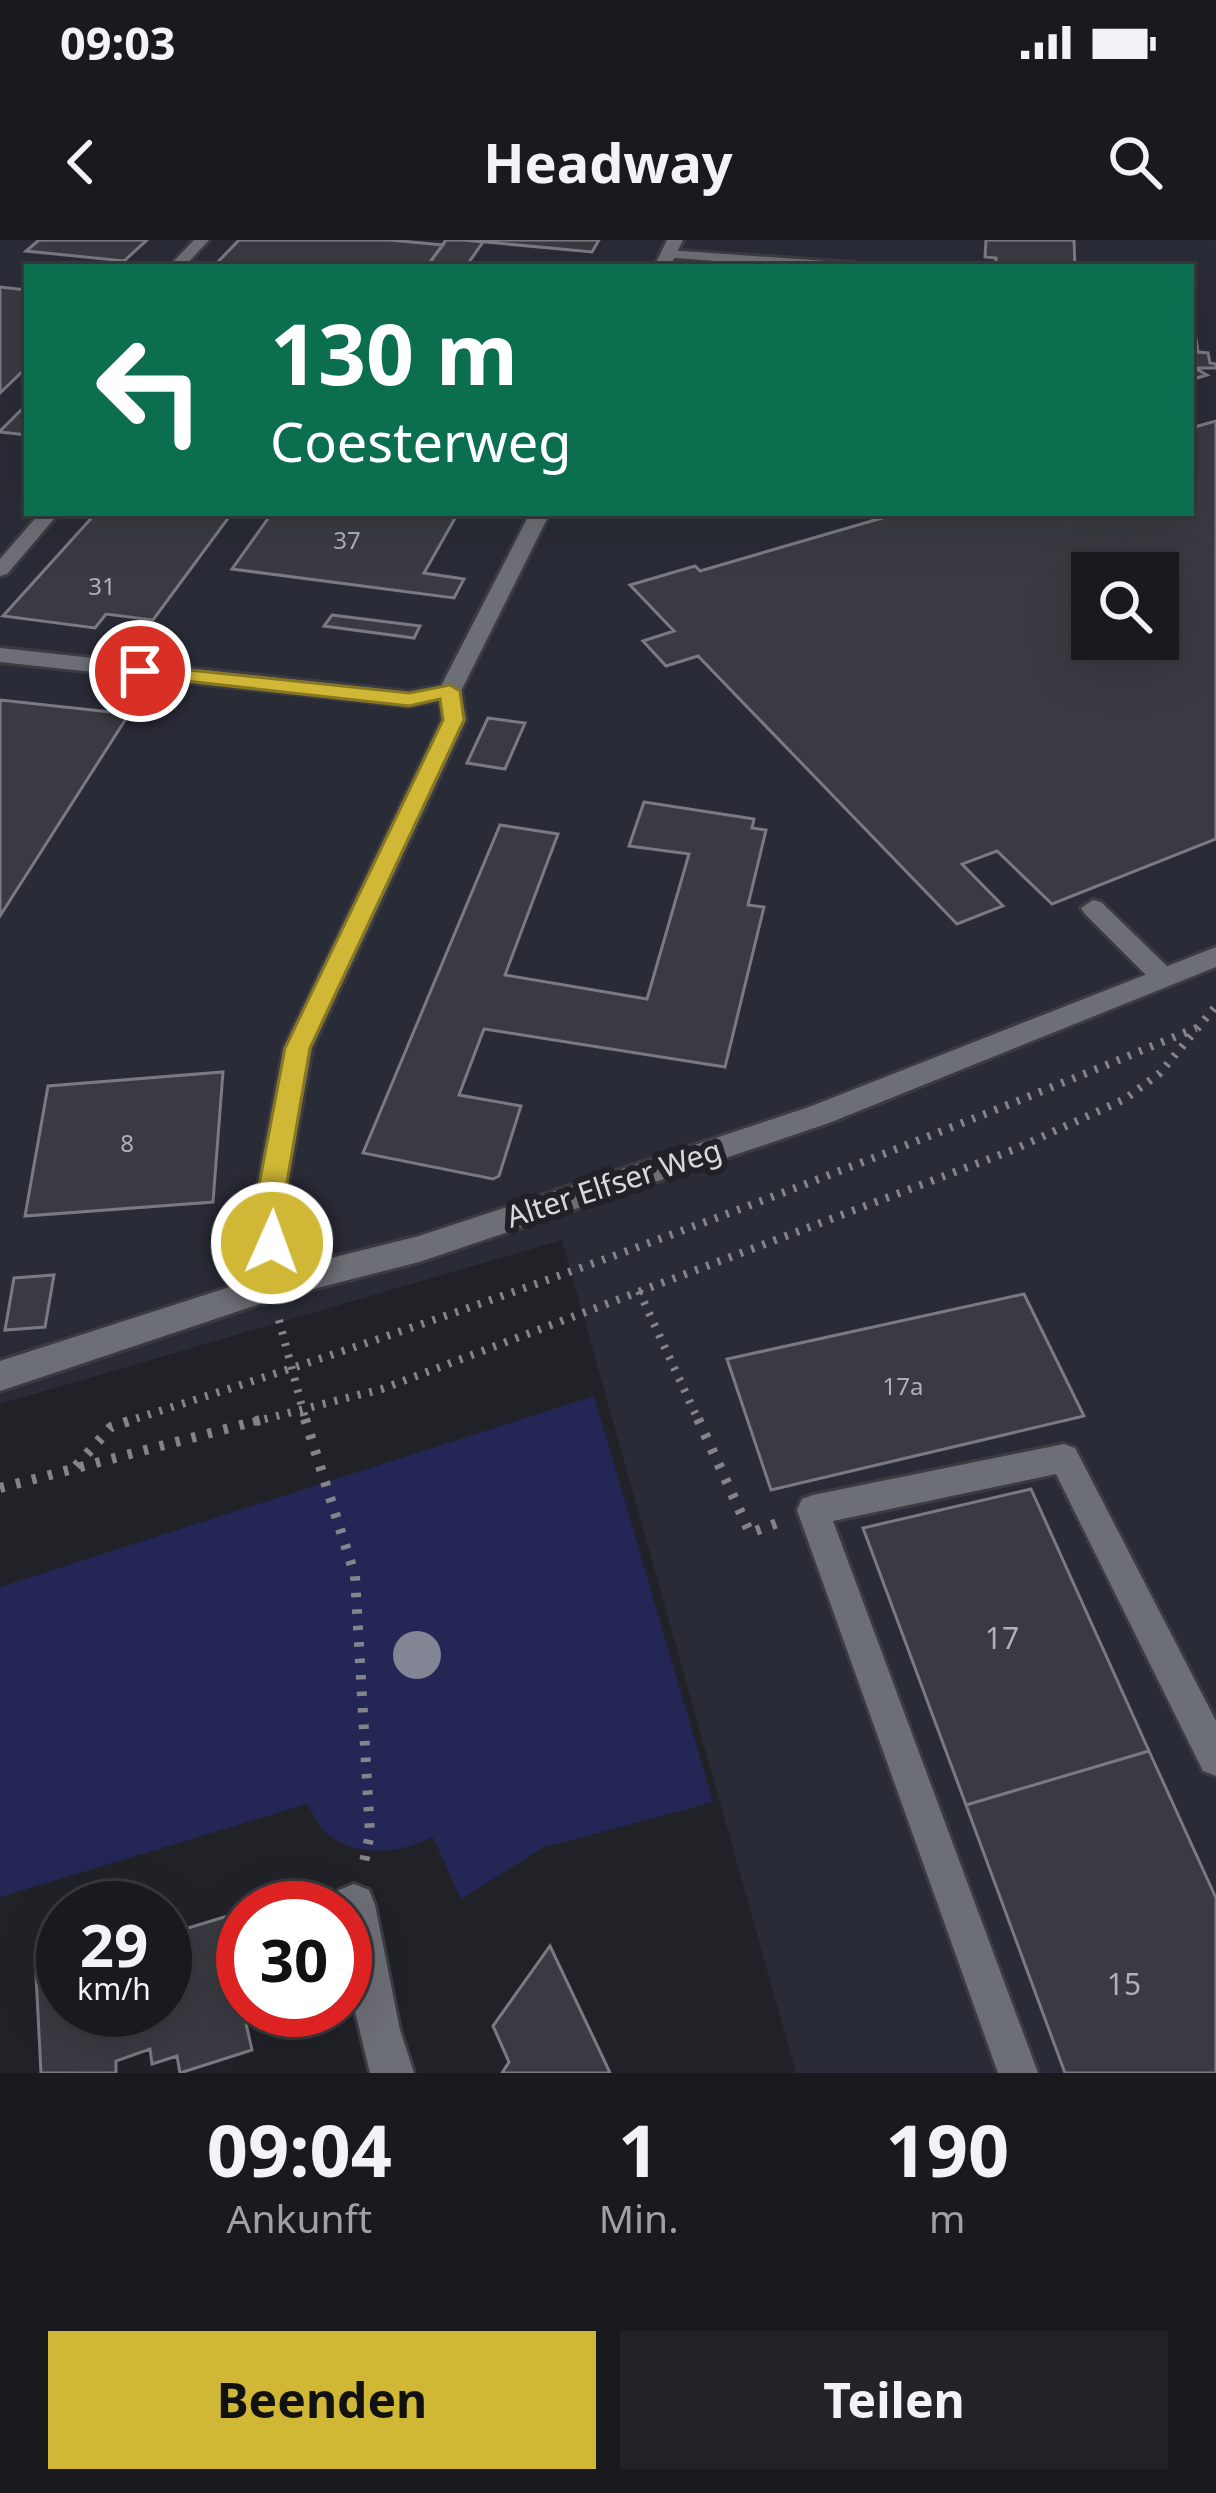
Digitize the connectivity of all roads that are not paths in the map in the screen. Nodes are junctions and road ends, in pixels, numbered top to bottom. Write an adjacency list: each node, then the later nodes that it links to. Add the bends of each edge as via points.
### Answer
1 (202, 240): 3 (lane)
2 (669, 254): 4 (lane)
3 (178, 264)
4 (812, 264)
5 (47, 516): 7 (lane)
6 (539, 516): 9 (street)
7 (0, 570)
8 (0, 655): 9 (street, via 409,699)
9 (450, 691): 13 (street, via 454,720 298,1048 267,1217)
10 (1094, 908): 12 (lane)
11 (1216, 956): 12 (street, Alter Elfser Weg)
12 (1163, 977): 13 (street, Alter Elfser Weg, via 819,1115 419,1249)
13 (278, 1285): 14 (street, Alter Elfser Weg)
14 (0, 1376)
15 (1216, 1758): 18 (lane, via 1064,1458 813,1510)
16 (372, 1998): 17 (street)
17 (392, 2073)
18 (1018, 2073)

